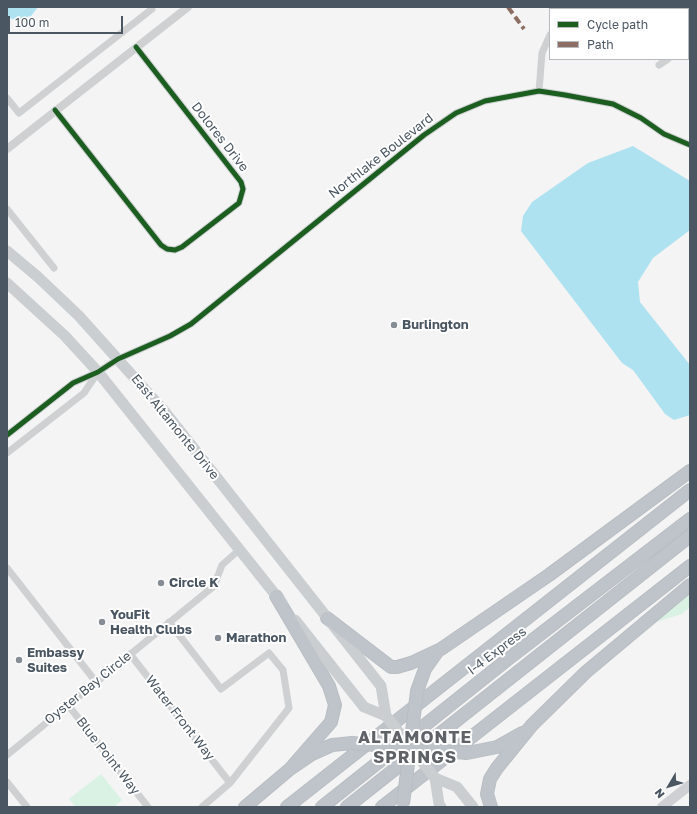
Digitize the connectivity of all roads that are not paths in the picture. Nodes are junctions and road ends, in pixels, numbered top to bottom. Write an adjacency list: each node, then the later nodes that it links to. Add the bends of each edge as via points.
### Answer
1 (151, 7): 8 (street, via 152,9 19,113)
2 (188, 7): 4 (street)
3 (549, 37): 7 (street, via 542,53)
4 (136, 47): 9 (street); 9 (street, Dolores Drive, via 241,182 243,189 239,203 182,248 167,250 161,245)
5 (666, 60): 6 (street)
6 (659, 65)
7 (539, 91): 10 (street, Northlake Boulevard, via 613,104 641,118 664,134); 16 (street, Northlake Boulevard, via 485,101 456,113 424,134 190,324 170,336)
8 (7, 98)
9 (55, 110): 11 (street)
10 (690, 144)
11 (7, 148)
12 (7, 209): 14 (street)
13 (7, 251): 16 (main road, East Altamonte Drive, via 38,276)
14 (54, 268)
15 (7, 283): 17 (main road, East Altamonte Drive, via 65,336)
16 (118, 359): 17 (street, Northlake Boulevard); 29 (main road, East Altamonte Drive, via 165,412)
17 (98, 372): 18 (street, via 74,383); 19 (street, via 84,393); 24 (main road, East Altamonte Drive)
18 (7, 435)
19 (7, 453)
20 (690, 471): 31 (highway, via 548,576)
21 (690, 490): 49 (highway)
22 (690, 519): 50 (highway, I-4 Express)
23 (690, 536): 51 (highway)
24 (239, 550): 28 (main road, East Altamonte Drive); 30 (street, Oyster Bay Circle, via 222,565 214,586)
25 (690, 566): 52 (highway)
26 (7, 568): 33 (street)
27 (690, 586): 36 (highway, via 586,672)
28 (276, 596): 35 (main road, East Altamonte Drive, via 364,707); 39 (highway, via 329,686 335,705 331,722)
29 (327, 618): 31 (highway, via 391,667 404,666); 35 (main road, East Altamonte Drive, via 381,686)
30 (169, 622): 32 (street, Oyster Bay Circle); 42 (street, via 221,689 269,653 283,670 290,708)
31 (440, 649): 37 (highway, bridge, via 425,669 417,692)
32 (130, 654): 33 (street, Oyster Bay Circle); 42 (street, Water Front Way)
33 (96, 682): 34 (street, Oyster Bay Circle)
34 (68, 705): 38 (street, Oyster Bay Circle); 46 (street, Blue Point Way)
35 (386, 716): 37 (main road, bridge)
36 (532, 725): 37 (highway, bridge, via 497,747 468,753); 55 (highway, via 490,779 487,794)
37 (410, 747): 39 (highway, bridge, via 352,743 332,745 316,751); 40 (main road, bridge); 44 (highway, bridge)
38 (7, 755)
39 (290, 768): 48 (highway)
40 (435, 778): 53 (main road); 54 (main road, via 457,787)
41 (7, 782): 45 (street)
42 (230, 783): 47 (street)
43 (690, 785): 56 (main road)
44 (402, 805)
45 (27, 807)
46 (148, 807)
47 (202, 807)
48 (245, 807)
49 (287, 807)
50 (322, 807)
51 (347, 807)
52 (382, 807)
53 (441, 807)
54 (473, 807)
55 (491, 807)
56 (662, 807)

